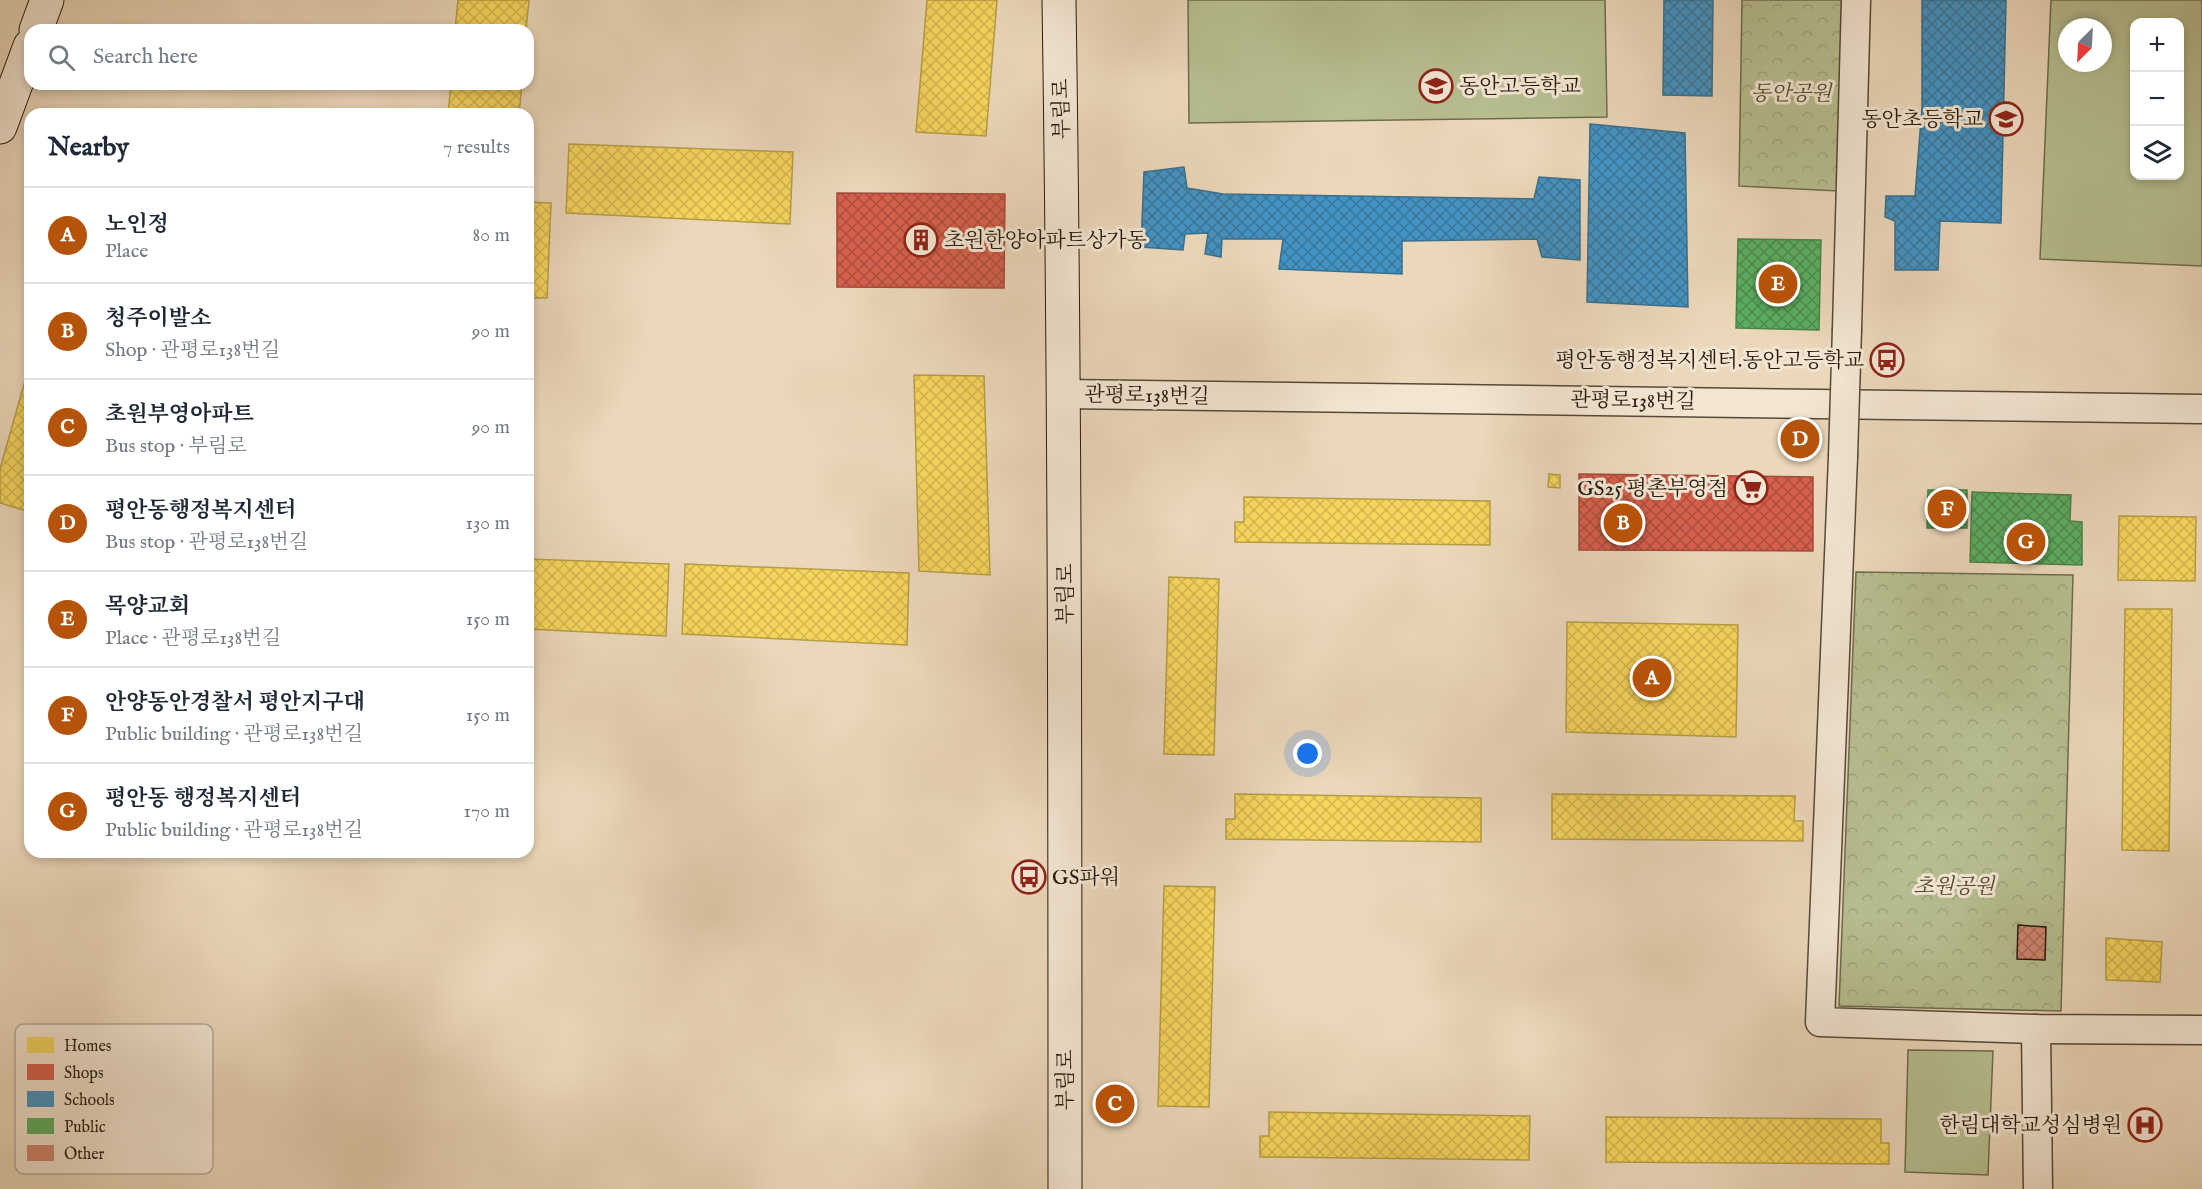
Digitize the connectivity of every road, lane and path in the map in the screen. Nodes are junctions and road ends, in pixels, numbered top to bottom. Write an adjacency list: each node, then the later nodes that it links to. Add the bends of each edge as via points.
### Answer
1 (47, 0): 4 (street)
2 (1059, 0): 7 (street, 부림로)
3 (1856, 0): 9 (street, bridge, via 1843,457 1820,1022)
4 (38, 24)
5 (24, 62): 6 (street)
6 (0, 127)
7 (1064, 394): 8 (street, 관평로138번길); 11 (street, 부림로)
8 (2202, 409)
9 (2036, 1029): 10 (street); 12 (street)
10 (2202, 1030)
11 (1065, 1189)
12 (2038, 1189)

